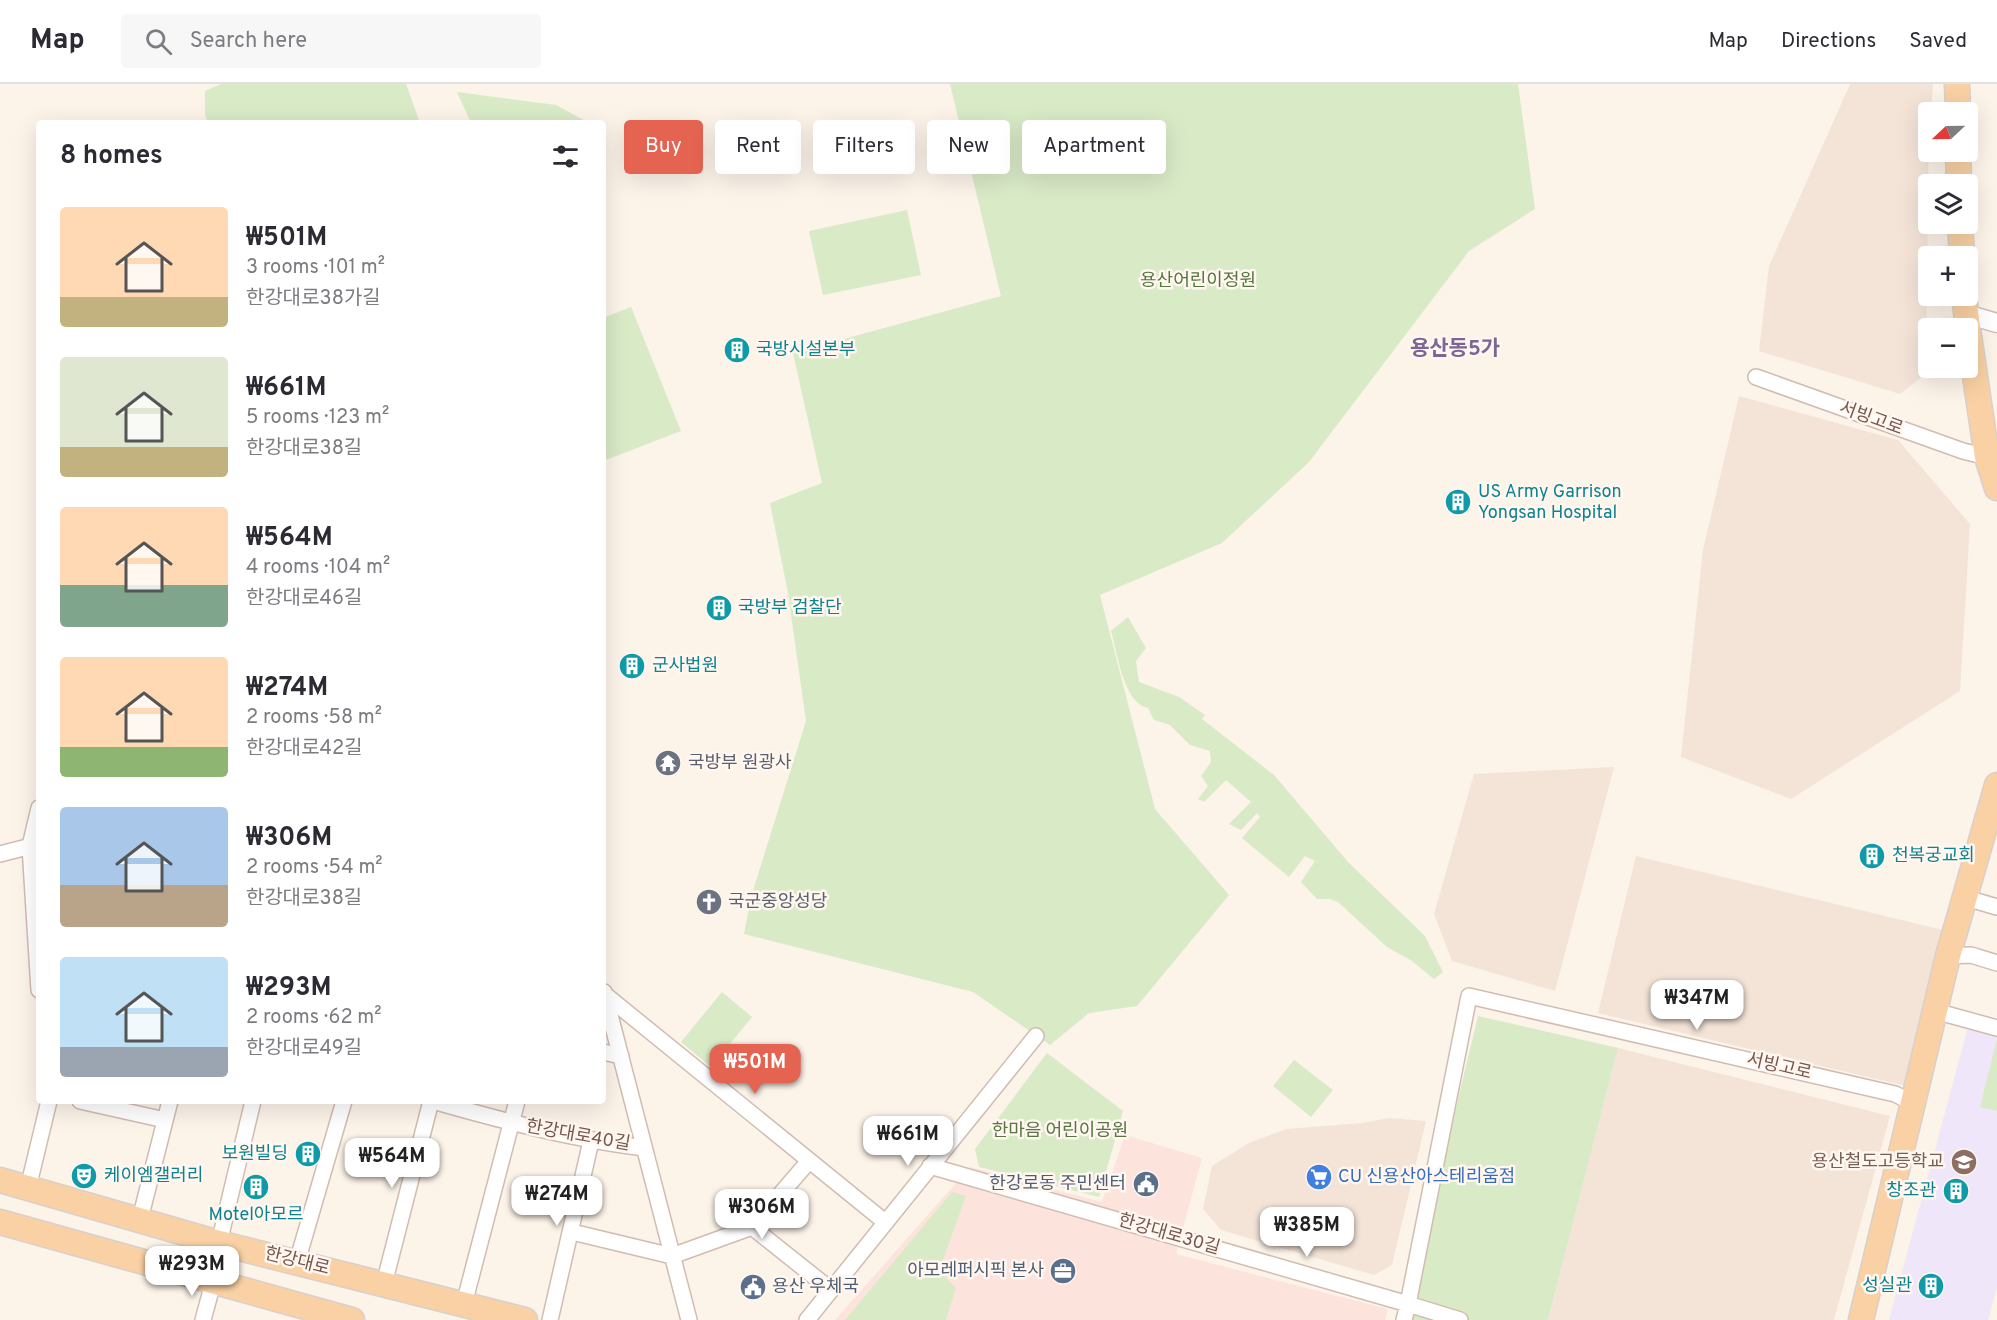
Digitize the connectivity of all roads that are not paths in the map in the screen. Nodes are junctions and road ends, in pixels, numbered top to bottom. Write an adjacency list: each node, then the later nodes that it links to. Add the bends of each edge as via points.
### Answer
1 (1957, 84): 2 (main road)
2 (1958, 102)
3 (1967, 317): 4 (street); 6 (main road)
4 (1997, 323)
5 (1756, 377): 6 (street, 서빙고로, via 1963,451)
6 (1988, 456): 7 (main road)
7 (1997, 488)
8 (1997, 784): 12 (main road)
9 (35, 845): 10 (street); 11 (street)
10 (0, 854)
11 (36, 876)
12 (1963, 897): 13 (street); 14 (main road)
13 (1997, 907)
14 (1948, 956): 15 (street, via 1971,955); 18 (main road)
15 (1997, 963)
16 (606, 993): 36 (street)
17 (606, 999): 22 (street, 한강대로40길)
18 (1935, 1011): 19 (street); 23 (main road)
19 (1997, 1028)
20 (1036, 1036): 37 (street)
21 (606, 1053): 22 (street)
22 (621, 1056): 35 (street, 한강대로40길)
23 (1913, 1103): 52 (street, 서빙고로, via 1895,1094 1468,996); 61 (main road)
24 (48, 1104): 39 (street)
25 (93, 1104): 32 (street)
26 (169, 1104): 32 (street)
27 (252, 1104): 45 (street)
28 (343, 1104): 47 (street)
29 (431, 1104): 49 (street)
30 (442, 1104): 33 (street, 한강대로40길)
31 (516, 1104): 33 (street)
32 (165, 1120): 40 (street)
33 (511, 1124): 34 (street, 한강대로40길); 51 (street)
34 (591, 1141): 35 (street, 한강대로40길); 44 (street)
35 (645, 1148): 46 (street, 한강대로40길)
36 (809, 1161): 42 (street); 43 (street)
37 (930, 1166): 42 (street); 52 (street, 한강대로30길)
38 (0, 1180): 39 (main road, 한강대로)
39 (28, 1188): 40 (main road, 한강대로)
40 (140, 1219): 45 (main road, 한강대로)
41 (0, 1222): 48 (main road)
42 (885, 1222): 50 (street)
43 (752, 1227): 46 (street); 50 (street)
44 (572, 1232): 46 (street); 56 (street)
45 (219, 1243): 47 (main road, 한강대로)
46 (672, 1256): 57 (street, 한강대로40길)
47 (297, 1262): 49 (main road, 한강대로)
48 (213, 1283): 53 (street); 54 (main road)
49 (384, 1284): 51 (main road, 한강대로)
50 (831, 1290): 58 (street)
51 (464, 1304): 55 (main road, 한강대로)
52 (1408, 1304): 59 (street); 60 (street, 한강대로30길)
53 (203, 1320)
54 (352, 1320)
55 (525, 1320)
56 (550, 1320)
57 (689, 1320)
58 (807, 1320)
59 (1404, 1320)
60 (1460, 1320)
61 (1860, 1320)

